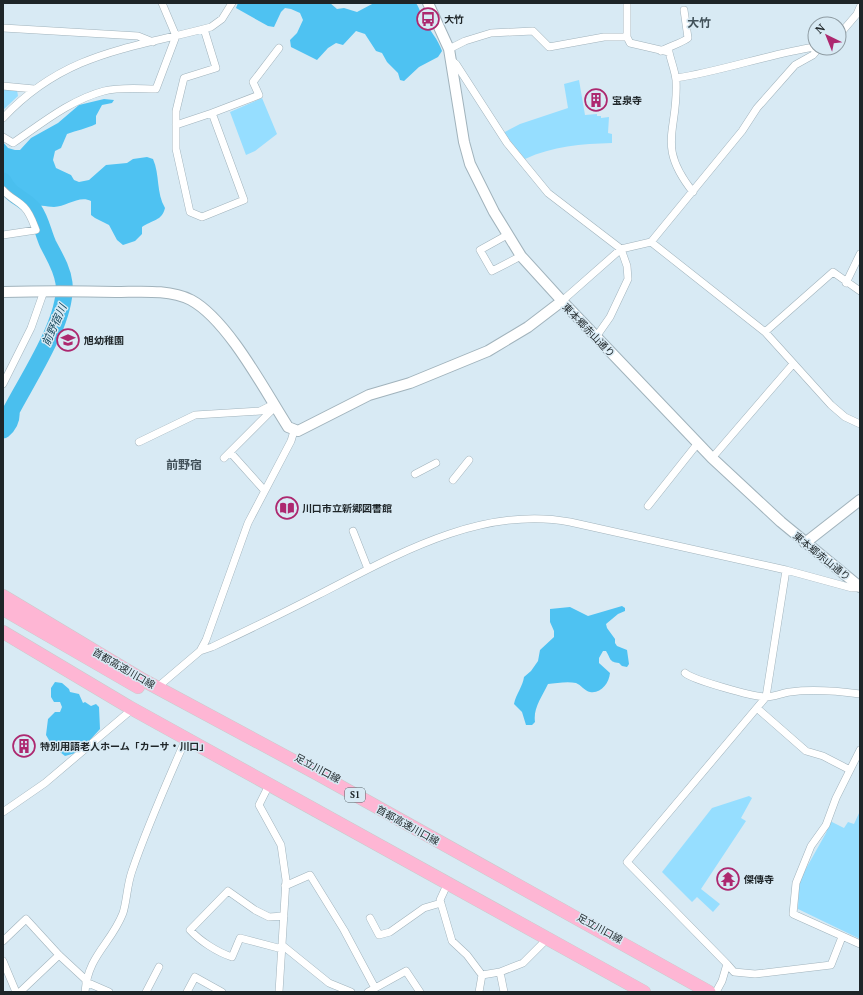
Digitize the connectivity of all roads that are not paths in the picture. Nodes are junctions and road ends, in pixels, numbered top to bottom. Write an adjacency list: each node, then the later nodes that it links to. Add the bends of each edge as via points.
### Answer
1 (162, 3): 10 (street)
2 (232, 3): 9 (street, via 222,19)
3 (428, 3): 16 (main road, 東本郷赤山通り)
4 (627, 3): 11 (street)
5 (860, 7): 7 (street)
6 (684, 10): 15 (street, via 688,38)
7 (847, 25)
8 (3, 28): 12 (street, via 138,36)
9 (204, 29): 10 (street); 23 (street, via 216,68 184,78 176,111)
10 (176, 36): 12 (street); 24 (street, via 156,89 105,91 82,99 55,114 13,143)
11 (627, 37): 15 (street, via 630,43); 16 (street, via 604,37 549,47 533,31 491,33 465,41)
12 (153, 42): 20 (street, via 89,59)
13 (279, 48): 21 (street, via 253,82 259,95)
14 (807, 48): 18 (street, via 704,74)
15 (660, 51): 18 (street, via 669,52)
16 (449, 54): 27 (main road, 東本郷赤山通り, via 467,154 484,194); 30 (street, via 507,143 548,193)
17 (811, 56): 26 (street, via 790,70)
18 (676, 78): 26 (street, via 670,146 677,170)
19 (3, 86): 20 (street)
20 (34, 88): 22 (street)
21 (212, 113): 23 (street); 23 (street, via 244,200 202,217 190,212 176,149)
22 (3, 118)
23 (176, 125)
24 (3, 137)
25 (3, 190): 28 (street, via 9,198 23,206 31,216 36,230)
26 (693, 192): 29 (street)
27 (507, 235): 32 (main road, 東本郷赤山通り); 32 (street, via 480,250 492,271)
28 (3, 236)
29 (651, 242): 30 (street); 38 (street)
30 (621, 249): 37 (street); 39 (street, via 628,279 610,317)
31 (860, 254): 33 (street)
32 (522, 256): 37 (main road, 東本郷赤山通り)
33 (846, 283): 35 (street); 38 (street, via 833,272)
34 (44, 291): 36 (main road); 41 (street, via 30,328); 43 (main road, via 164,293 191,300 212,316 229,335)
35 (860, 291)
36 (3, 292)
37 (562, 301): 39 (main road, 東本郷赤山通り); 45 (main road, via 528,327 488,351 410,383 369,395 303,430)
38 (765, 332): 40 (street)
39 (596, 337): 47 (main road, 東本郷赤山通り)
40 (793, 364): 44 (street, via 831,405 845,417); 50 (street)
41 (6, 367): 42 (street)
42 (3, 384)
43 (274, 406): 45 (main road, via 288,427); 46 (street, via 260,411 195,415); 48 (street)
44 (860, 424)
45 (294, 431): 55 (street)
46 (139, 442)
47 (698, 443): 50 (main road, 東本郷赤山通り); 57 (street)
48 (230, 452): 49 (street); 55 (street)
49 (224, 458)
50 (712, 458): 59 (main road, 東本郷赤山通り)
51 (469, 460): 54 (street)
52 (436, 463): 53 (street)
53 (415, 474)
54 (453, 480)
55 (264, 490): 68 (street, via 239,543)
56 (860, 500): 59 (main road)
57 (648, 506)
58 (353, 530): 60 (street)
59 (805, 543): 62 (main road, 東本郷赤山通り)
60 (368, 569): 61 (street, via 474,526 514,520 552,519); 68 (street)
61 (786, 570): 62 (street, via 852,588); 73 (street)
62 (860, 587)
63 (3, 595): 71 (main road, 足立川口線); 81 (highway, 首都高速川口線 / S1, via 143,680)
64 (3, 609): 81 (highway, via 98,665 308,780)
65 (3, 623): 69 (highway)
66 (3, 632): 69 (highway)
67 (3, 636): 75 (main road)
68 (200, 651): 71 (street)
69 (70, 672): 114 (highway)
70 (685, 673): 73 (street, via 690,678)
71 (160, 685): 116 (main road, 足立川口線, via 340,780)
72 (860, 694): 73 (street, via 817,691 789,692)
73 (766, 697): 74 (street)
74 (758, 709): 78 (street, via 806,751 823,756); 94 (street, via 628,862)
75 (130, 711): 76 (main road); 80 (street, via 45,783)
76 (185, 742): 79 (main road); 98 (street, via 149,824 131,873 123,913 93,960)
77 (860, 750): 78 (street)
78 (850, 770): 87 (street, via 826,825 811,846 796,883 793,914)
79 (268, 788): 82 (street, via 259,805 281,845); 83 (main road)
80 (3, 812)
81 (397, 819): 115 (highway, 首都高速川口線 / S1)
82 (286, 886): 85 (street); 99 (street, via 310,875)
83 (446, 887): 84 (street); 88 (main road)
84 (441, 903): 86 (street, via 424,908 390,932 379,935); 97 (street, via 452,941)
85 (284, 916): 91 (street); 91 (street, via 269,917 228,891 190,930 195,936 232,957 240,938)
86 (370, 918)
87 (842, 937): 90 (street); 94 (street, via 831,965 755,974 734,972)
88 (546, 940): 96 (street, via 523,963); 113 (main road)
89 (3, 941): 92 (street, via 26,919)
90 (860, 944)
91 (282, 947): 107 (street); 108 (street, via 330,983)
92 (59, 955): 98 (street); 101 (street)
93 (3, 961): 100 (street)
94 (727, 964): 116 (street)
95 (159, 967): 104 (street)
96 (500, 972): 97 (street); 112 (street)
97 (482, 975): 111 (street)
98 (86, 981): 102 (street); 103 (street)
99 (376, 988): 109 (street); 110 (street, via 406,972)
100 (16, 992)
101 (20, 992)
102 (85, 992)
103 (109, 992)
104 (146, 992)
105 (187, 992): 106 (street, via 195,977)
106 (222, 992)
107 (279, 992)
108 (351, 992)
109 (368, 992)
110 (420, 992)
111 (479, 992)
112 (504, 992)
113 (638, 992)
114 (644, 992)
115 (709, 992)
116 (716, 992)

